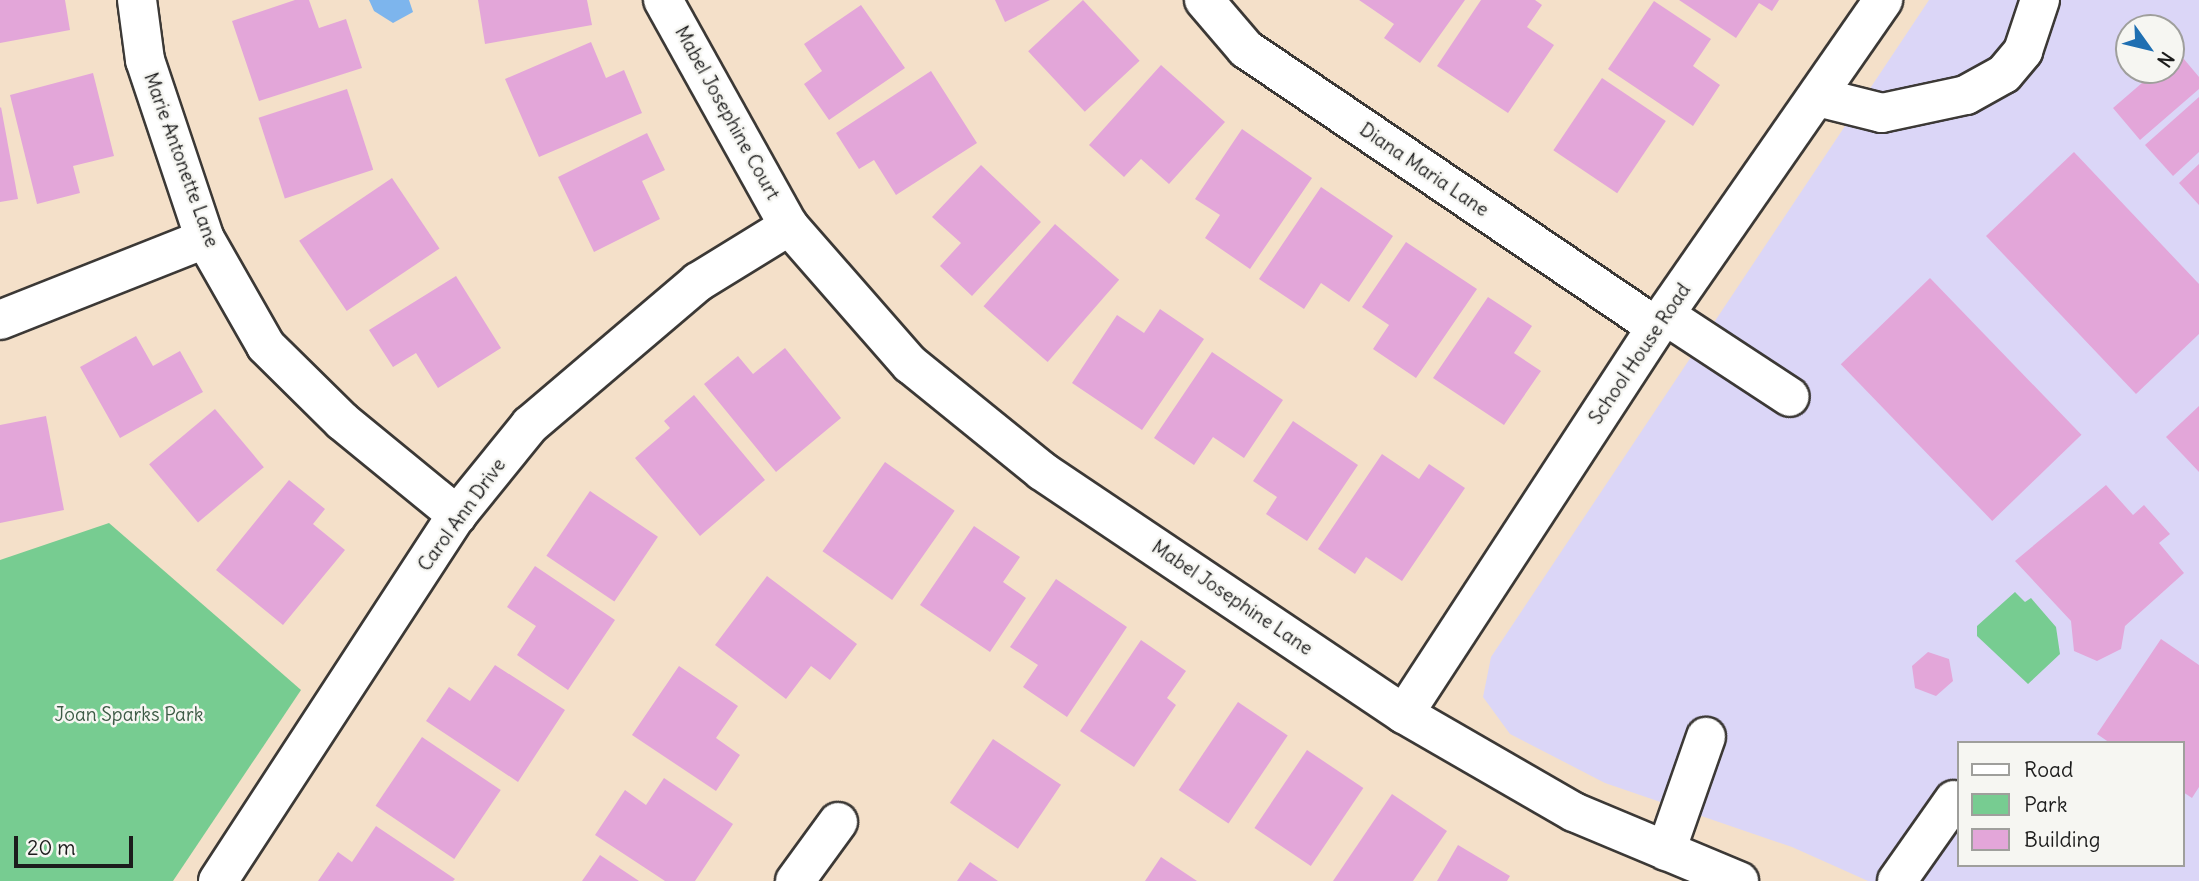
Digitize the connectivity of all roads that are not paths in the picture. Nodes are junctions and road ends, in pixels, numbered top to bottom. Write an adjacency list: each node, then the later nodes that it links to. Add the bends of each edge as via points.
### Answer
1 (137, 0): 8 (street, Marie Antonette Lane, via 145,60)
2 (663, 0): 7 (street, Mabel Josephine Court)
3 (1204, 0): 10 (street, Diana Maria Lane, via 1245,49)
4 (1883, 0): 6 (street, School House Road)
5 (2040, 0): 6 (street, via 2024,51 2004,74 1966,95 1882,113)
6 (1818, 97): 10 (street, School House Road)
7 (789, 226): 12 (street, Carol Ann Drive, via 698,282 605,355 530,425); 13 (street, Mabel Josephine Lane, via 910,363 1042,471)
8 (205, 239): 9 (street); 12 (street, Marie Antonette Lane, via 266,346 342,421)
9 (0, 320)
10 (1660, 321): 11 (street, Diana Maria Lane); 13 (street, School House Road)
11 (1790, 397)
12 (457, 515): 18 (street, Carol Ann Drive)
13 (1404, 714): 17 (street, Mabel Josephine Lane, via 1574,812)
14 (1706, 737): 17 (street)
15 (1954, 800): 21 (street)
16 (838, 822): 19 (street)
17 (1666, 851): 20 (street, Mabel Josephine Lane)
18 (218, 881)
19 (794, 881)
20 (1739, 881)
21 (1897, 881)

